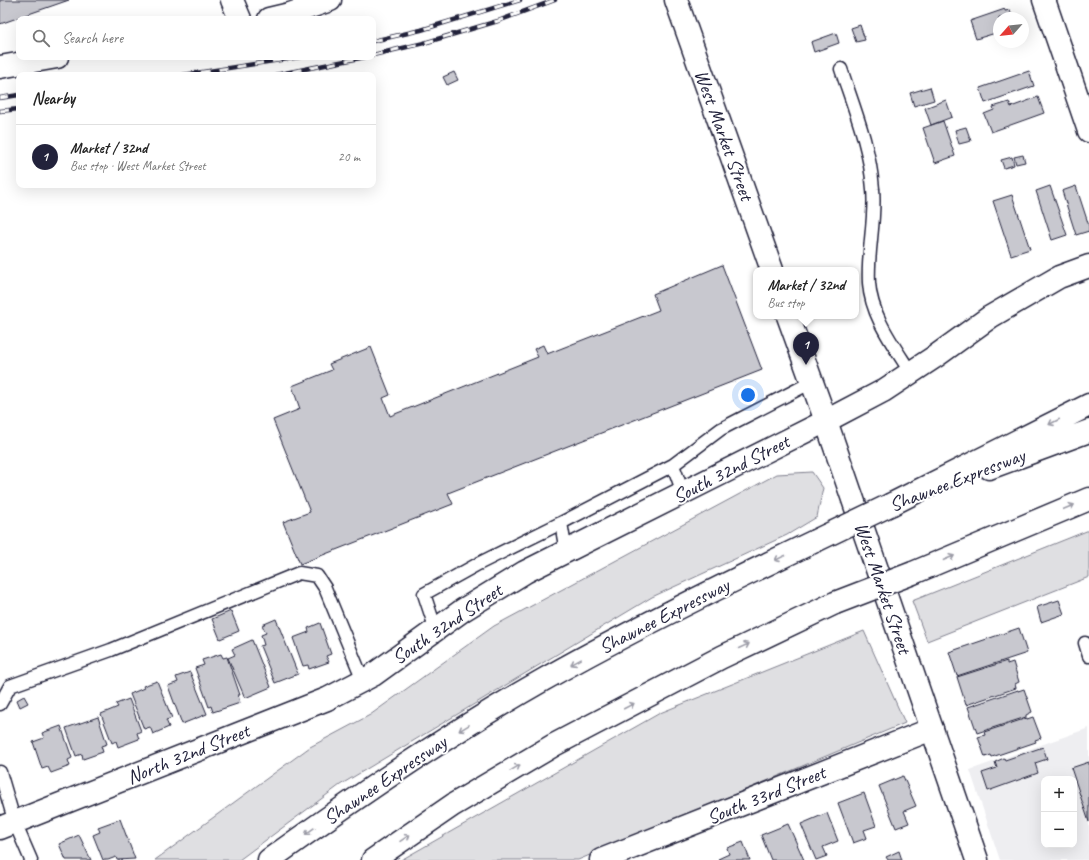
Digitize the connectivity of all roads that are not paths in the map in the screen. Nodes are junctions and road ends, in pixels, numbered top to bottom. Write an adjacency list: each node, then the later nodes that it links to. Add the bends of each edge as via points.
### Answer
1 (232, 0): 5 (main road)
2 (330, 0): 6 (main road)
3 (676, 0): 12 (main road, West Market Street)
4 (1044, 0): 10 (main road)
5 (239, 16)
6 (282, 16)
7 (40, 60): 8 (main road)
8 (0, 67)
9 (841, 69): 14 (lane, via 871,166 874,190 869,284 878,317)
10 (1089, 131)
11 (1089, 266): 14 (main road, South 32nd Street, via 1058,277 990,317)
12 (771, 267)
13 (789, 319): 15 (main road, West Market Street)
14 (911, 373): 17 (main road, South 32nd Street)
15 (812, 382): 17 (main road, West Market Street); 19 (lane, via 721,429)
16 (1089, 405): 22 (main road, one-way to 22)
17 (826, 421): 20 (main road, South 32nd Street); 30 (main road, West Market Street)
18 (1089, 431): 22 (main road, Shawnee Expressway)
19 (673, 465): 20 (lane); 23 (lane)
20 (683, 493): 24 (main road, South 32nd Street)
21 (1089, 499): 35 (main road, one-way to 21, bridge, via 453,805 554,745 722,657 835,603)
22 (892, 504): 34 (main road, Shawnee Expressway, one-way to 34, bridge, via 636,629 542,681 444,740)
23 (561, 524): 24 (lane); 25 (lane, via 478,564 424,594)
24 (566, 552): 25 (main road, South 32nd Street, via 525,572)
25 (436, 630): 28 (main road, South 32nd Street)
26 (1084, 643): 27 (lane)
27 (1089, 656)
28 (368, 678): 29 (lane, via 325,588 317,576 299,573 111,650 10,686); 32 (main road, North 32nd Street, via 327,698)
29 (0, 704)
30 (932, 729): 36 (main road, South 33rd Street); 37 (main road, West Market Street)
31 (0, 772): 32 (lane)
32 (7, 826): 33 (lane)
33 (31, 860)
34 (269, 860)
35 (373, 860)
36 (601, 860)
37 (977, 860)

